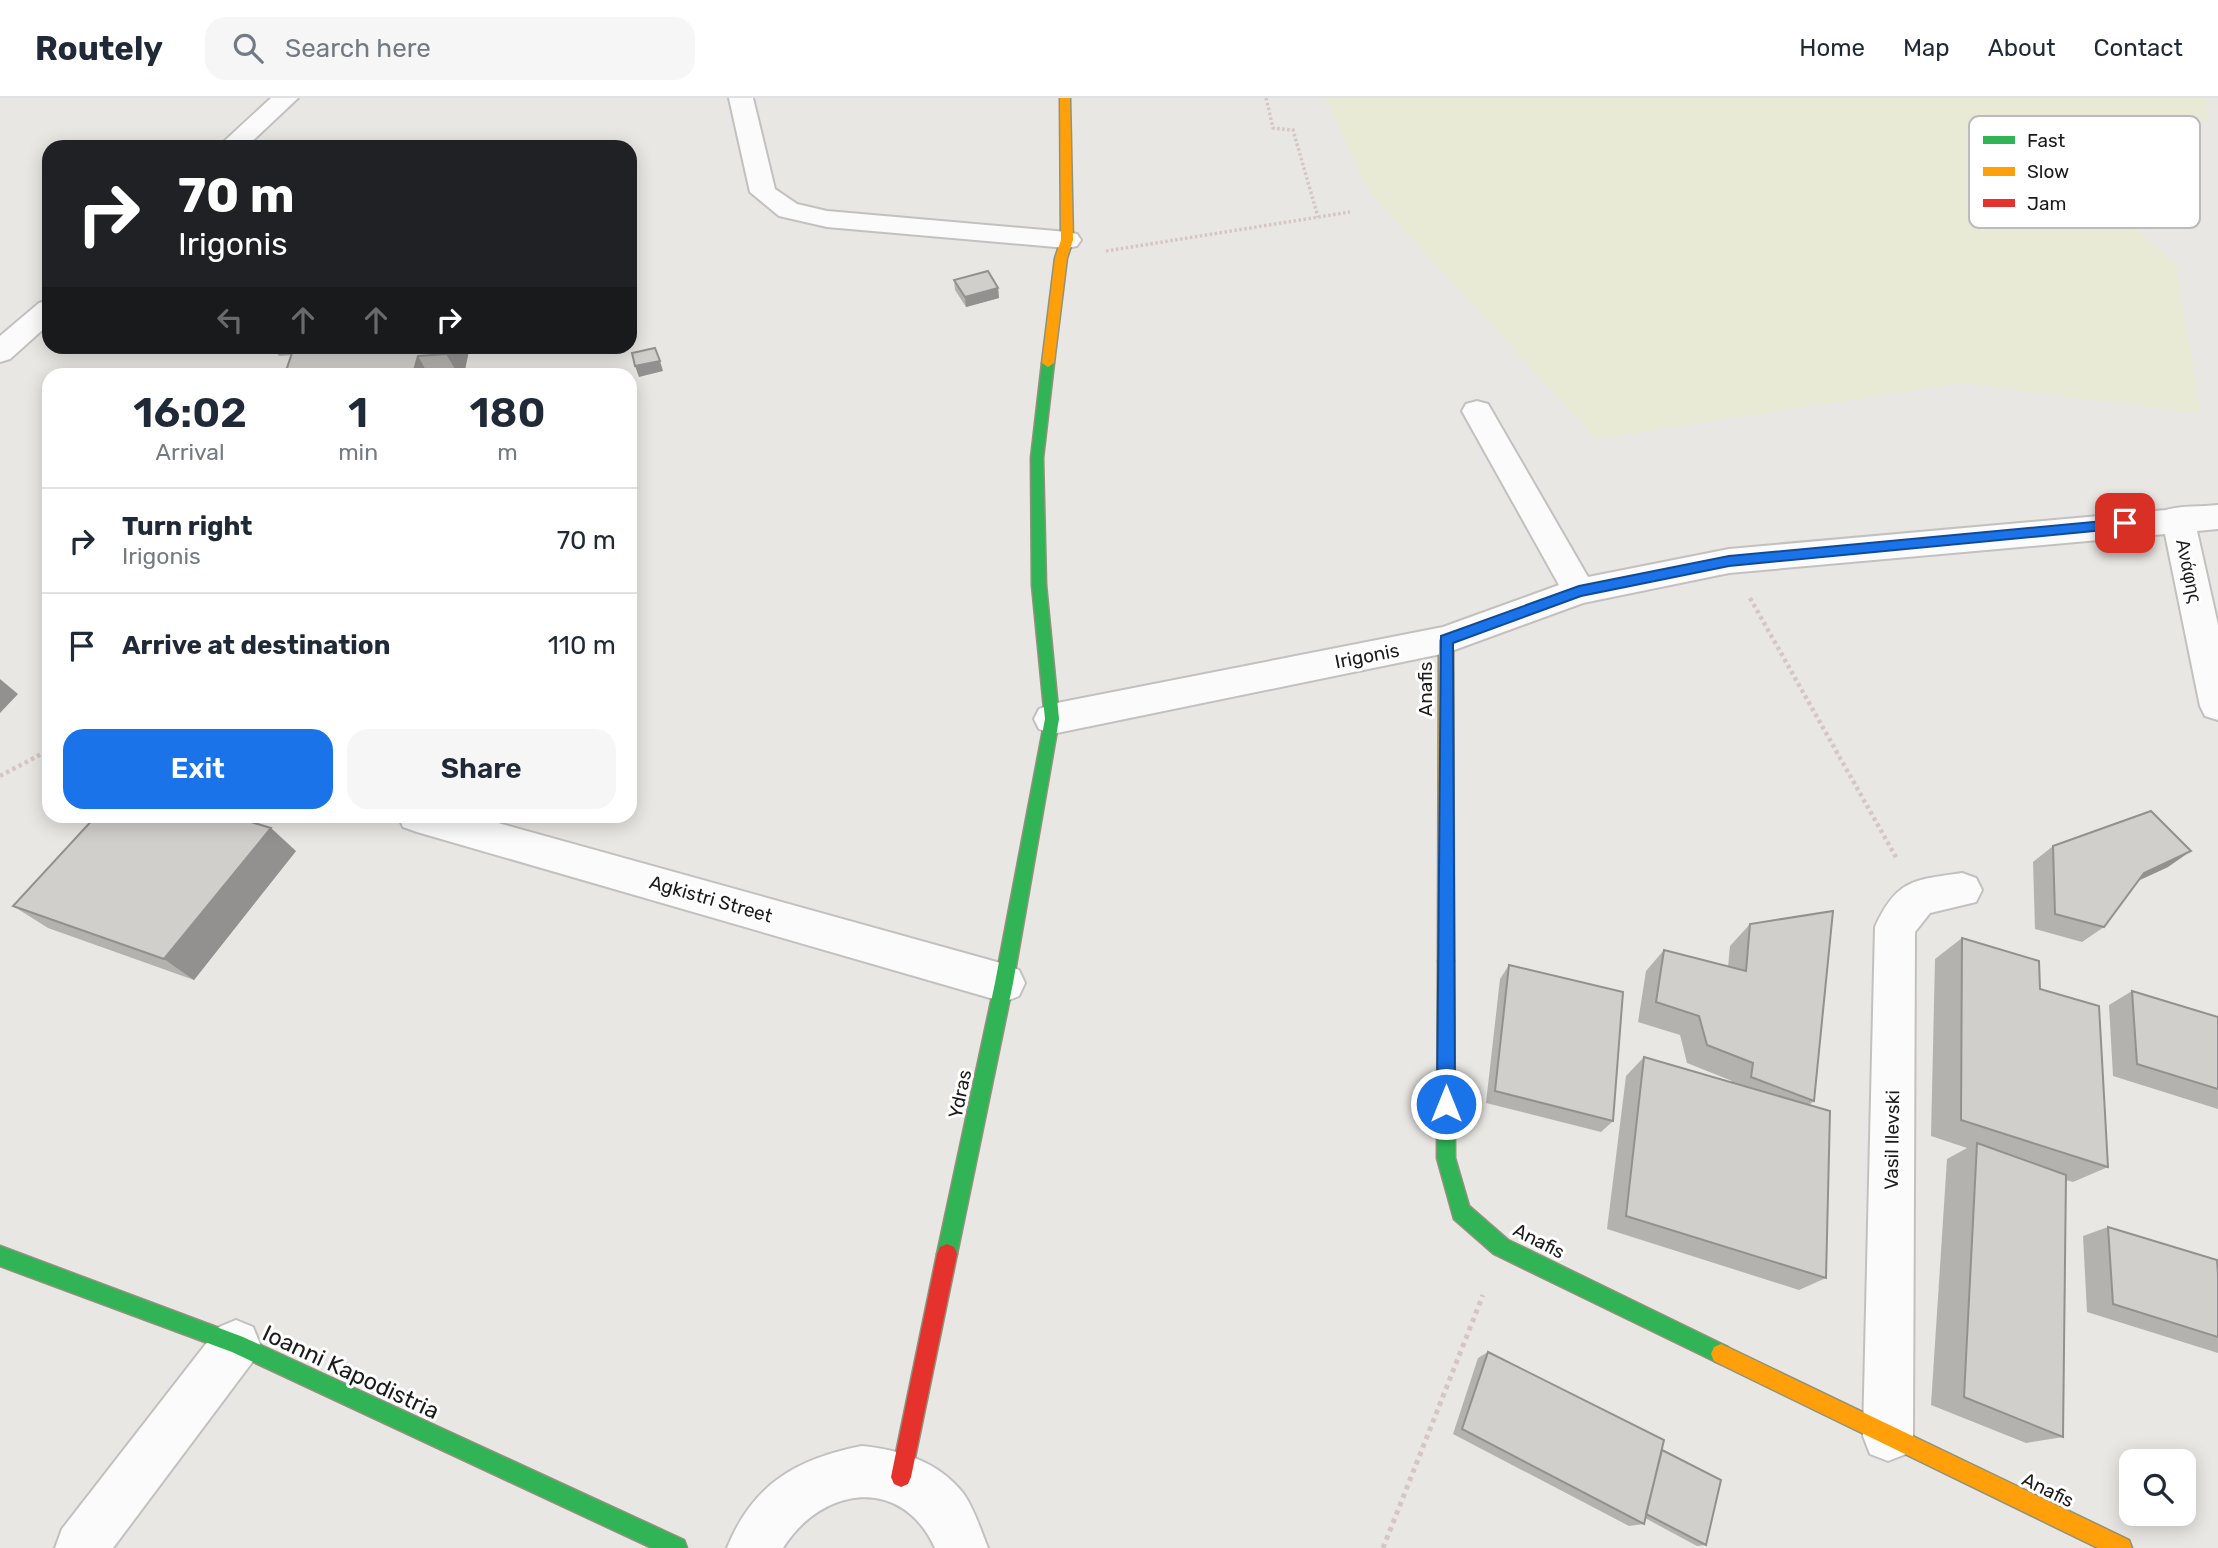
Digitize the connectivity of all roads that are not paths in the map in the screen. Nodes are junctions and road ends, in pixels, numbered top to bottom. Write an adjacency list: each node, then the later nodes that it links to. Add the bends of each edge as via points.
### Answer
1 (286, 98): 4 (street)
2 (741, 98): 5 (street, via 763,192 788,211)
3 (1065, 98): 5 (street, Ydras)
4 (239, 140)
5 (1064, 249): 14 (street, Ydras, via 1037,458 1039,585)
6 (42, 315): 7 (street)
7 (0, 352)
8 (1477, 411): 11 (street)
9 (2218, 517): 10 (street, Irigonis)
10 (2178, 519): 11 (street, Irigonis, via 1729,561); 13 (street, Ανάφης)
11 (1579, 591): 12 (street, Irigonis)
12 (1446, 640): 14 (street, Irigonis); 20 (street, Anafis, via 1446,1158 1461,1212 1501,1247)
13 (2218, 706)
14 (1052, 719): 17 (street, Ydras)
15 (442, 823): 17 (street, Agkistri Street)
16 (1962, 890): 20 (street, Vasil Ilevski, via 1918,897 1895,927)
17 (1004, 983): 21 (street, Ydras)
18 (0, 1256): 19 (street, Ioanni Kapodistria)
19 (236, 1344): 22 (street); 23 (street, Ioanni Kapodistria)
20 (1888, 1436): 26 (street, Anafis)
21 (901, 1477): 24 (street, via 863,1469 823,1478 787,1501); 25 (street, via 933,1497 957,1531)
22 (81, 1548)
23 (676, 1548)
24 (753, 1548)
25 (962, 1548)
26 (2121, 1548)

